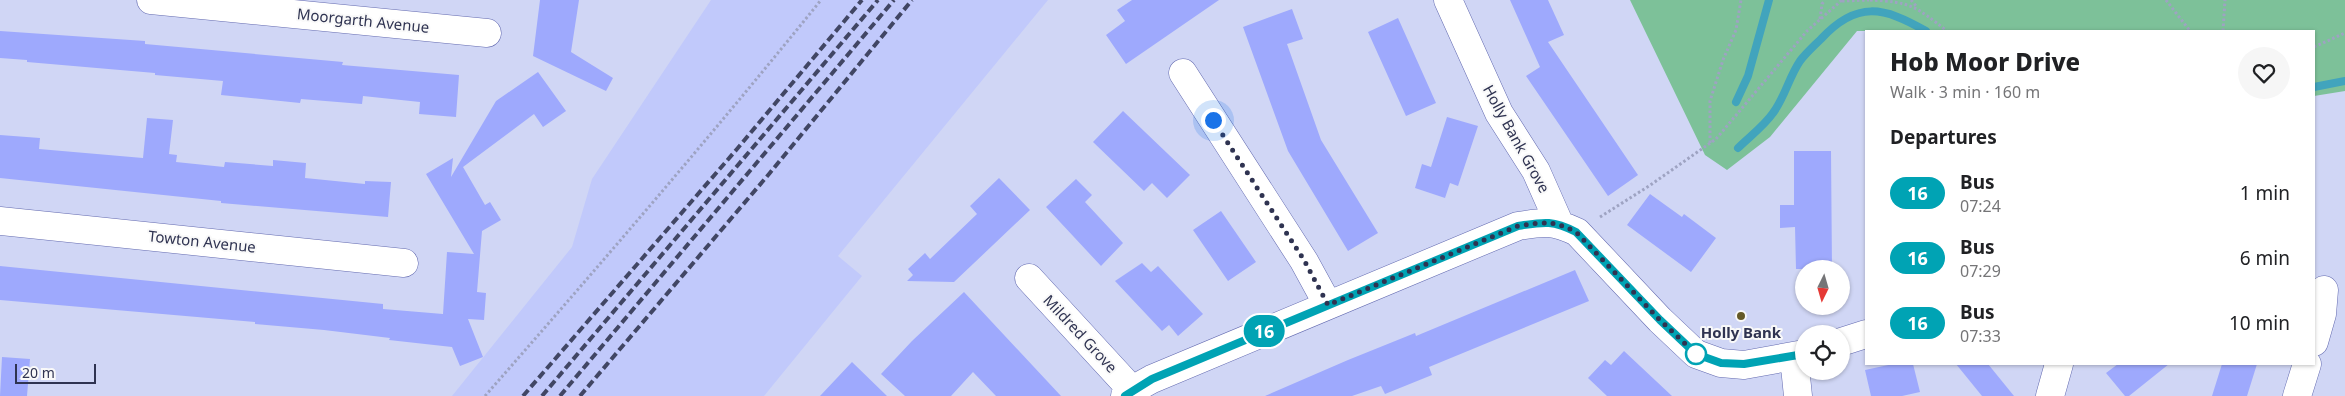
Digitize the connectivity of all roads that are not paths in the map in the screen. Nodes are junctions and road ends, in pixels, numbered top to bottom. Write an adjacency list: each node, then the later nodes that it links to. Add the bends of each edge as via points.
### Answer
1 (151, 0): 3 (street, Moorgarth Avenue)
2 (1448, 0): 6 (street, Holly Bank Grove, via 1500,113)
3 (487, 33)
4 (1183, 73): 10 (street, via 1304,260)
5 (0, 221): 7 (street, Towton Avenue)
6 (1568, 228): 10 (street, via 1541,222 1518,226); 14 (street, Holly Bank Grove, via 1696,354 1721,363 1744,364)
7 (404, 263)
8 (1029, 278): 18 (street, Mildred Grove)
9 (2328, 289): 12 (street)
10 (1328, 305): 18 (street, via 1152,379)
11 (1865, 334): 13 (street)
12 (2315, 338)
13 (1850, 339)
14 (1795, 357)
15 (2058, 365): 20 (street)
16 (2307, 365): 21 (street)
17 (1798, 380): 19 (street)
18 (1129, 393)
19 (1798, 396)
20 (2050, 396)
21 (2297, 396)

